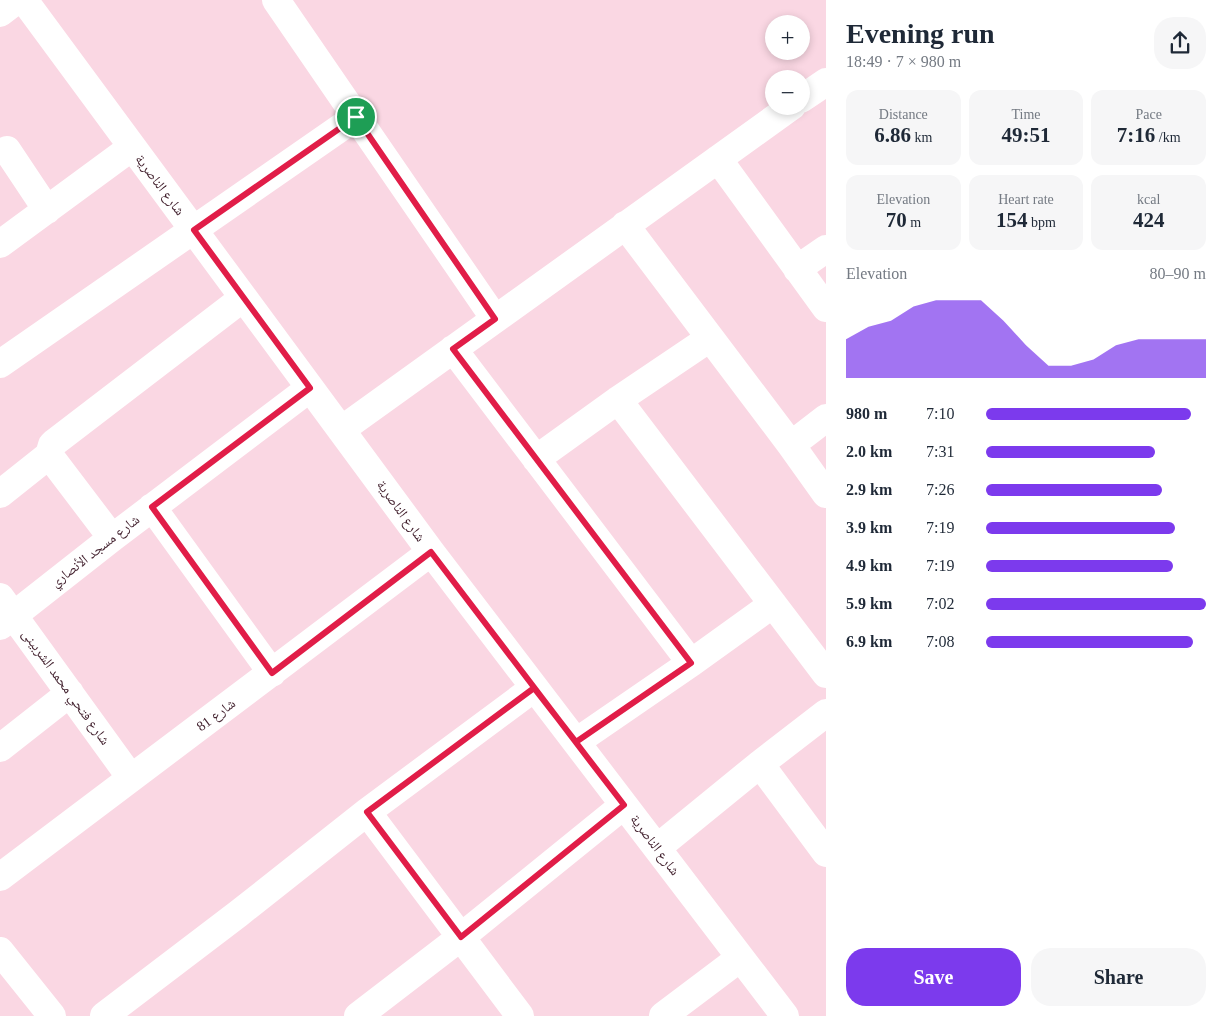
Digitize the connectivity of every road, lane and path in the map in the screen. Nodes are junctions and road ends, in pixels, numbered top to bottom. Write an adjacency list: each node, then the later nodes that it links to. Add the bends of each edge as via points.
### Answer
1 (17, 0): 4 (street)
2 (24, 0): 9 (street, شارع الناصرية)
3 (276, 0): 8 (street)
4 (0, 13)
5 (826, 82): 6 (street)
6 (810, 93)
7 (779, 115): 11 (street)
8 (356, 117): 14 (street); 20 (street)
9 (132, 147): 12 (street); 14 (street, شارع الناصرية)
10 (7, 150): 12 (street)
11 (718, 159): 13 (street); 17 (street)
12 (47, 210): 15 (street)
13 (625, 225): 20 (street); 21 (street)
14 (194, 230): 18 (street, شارع الناصرية); 23 (street)
15 (0, 244)
16 (826, 249): 17 (street)
17 (798, 269): 19 (street)
18 (243, 298): 24 (street, شارع الناصرية); 29 (street, via 55,442)
19 (826, 308)
20 (495, 319): 22 (street)
21 (710, 338): 25 (street); 28 (street)
22 (453, 349): 27 (street); 30 (street)
23 (0, 364)
24 (310, 388): 27 (street, شارع الناصرية); 33 (street, شارع مسجد الأنصاري)
25 (618, 400): 30 (street); 36 (street)
26 (826, 418): 28 (street)
27 (341, 430): 35 (street, شارع الناصرية)
28 (791, 445): 32 (street)
29 (49, 455): 31 (street); 34 (street)
30 (536, 459): 38 (street)
31 (0, 494)
32 (826, 494)
33 (152, 507): 34 (street, شارع مسجد الأنصاري); 39 (street)
34 (112, 538): 37 (street, شارع مسجد الأنصاري)
35 (431, 552): 39 (street, شارع 81); 41 (street, شارع الناصرية)
36 (773, 604): 38 (street); 40 (street)
37 (4, 613): 42 (street, شارع فتحي محمد الشربينى)
38 (691, 663): 44 (street)
39 (272, 673): 47 (street, شارع 81)
40 (826, 674)
41 (534, 688): 44 (street, شارع الناصرية); 49 (street)
42 (70, 694): 45 (street); 47 (street, شارع فتحي محمد الشربينى)
43 (826, 713): 46 (street)
44 (576, 742): 48 (street, شارع الناصرية)
45 (0, 748)
46 (760, 764): 50 (street); 51 (street)
47 (132, 778): 52 (street, شارع 81)
48 (624, 805): 50 (street, شارع الناصرية); 53 (street)
49 (367, 812): 53 (street); 57 (street)
50 (657, 848): 55 (street, شارع الناصرية)
51 (826, 854)
52 (0, 877)
53 (461, 937): 58 (street); 59 (street)
54 (0, 951): 56 (street)
55 (740, 958): 60 (street); 61 (street, شارع الناصرية)
56 (52, 1016)
57 (104, 1016)
58 (358, 1016)
59 (520, 1016)
60 (663, 1016)
61 (785, 1016)

